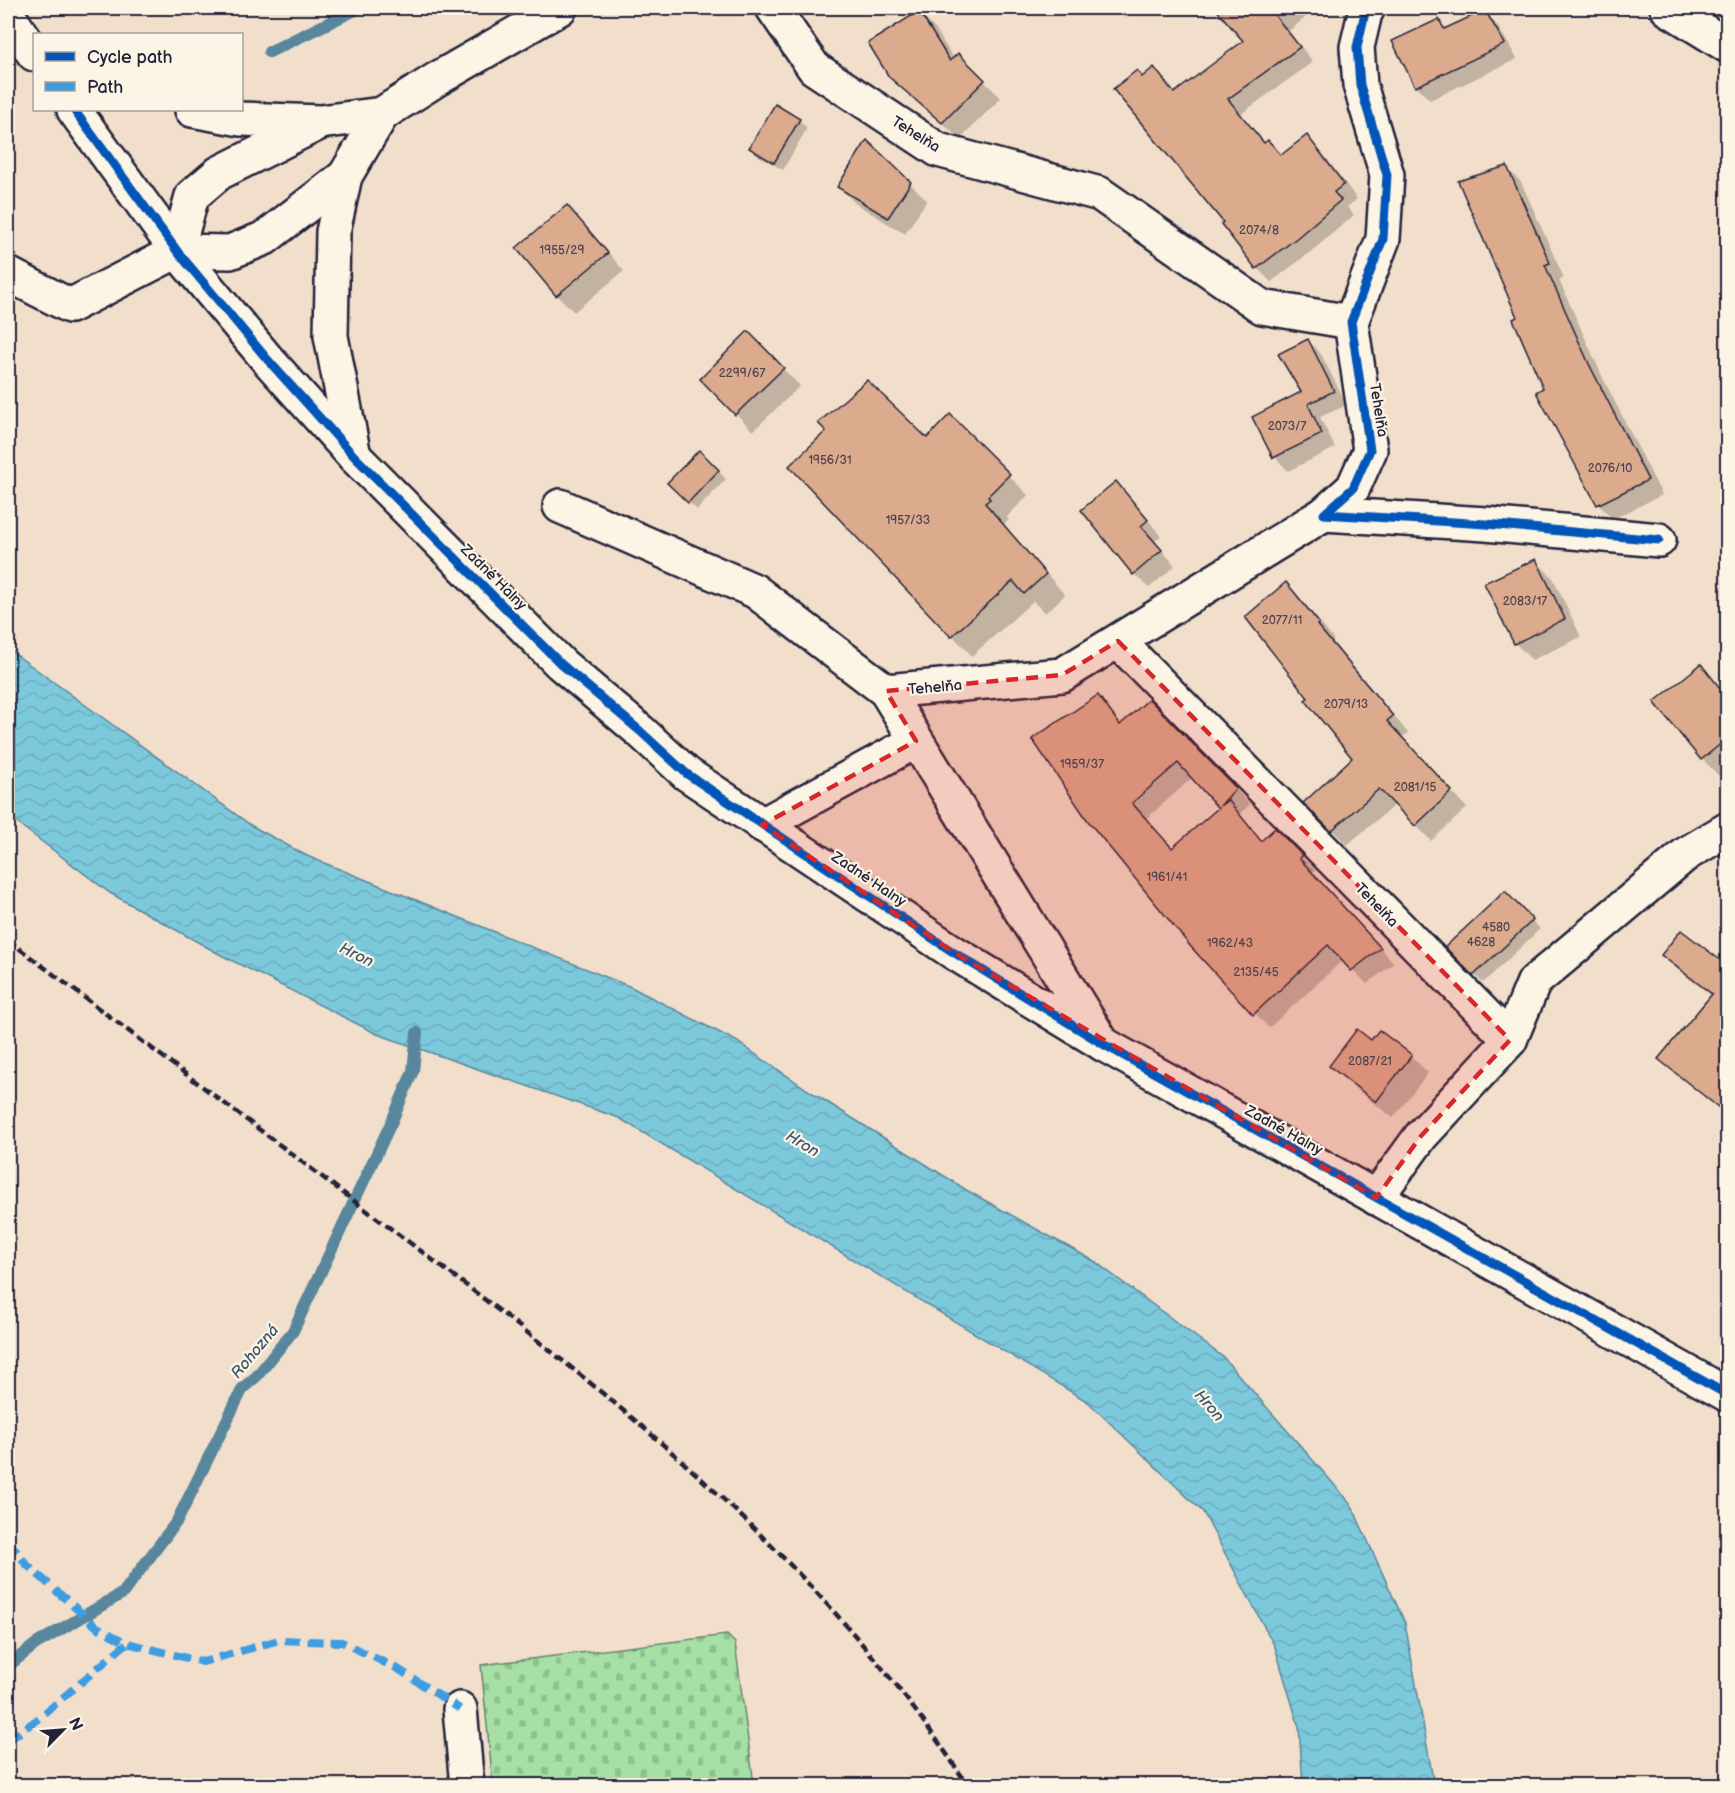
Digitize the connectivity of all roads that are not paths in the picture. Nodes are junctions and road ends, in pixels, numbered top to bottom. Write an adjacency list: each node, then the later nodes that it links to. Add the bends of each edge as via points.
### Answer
1 (560, 8): 8 (street)
2 (773, 8): 13 (street, Tehelňa, via 814,68 938,150 1100,194 1262,307)
3 (1368, 8): 13 (street, Tehelňa, via 1357,47 1360,85 1387,176 1383,239)
4 (1667, 8): 5 (street)
5 (1728, 46)
6 (75, 111): 11 (street, Zadné Halny)
7 (198, 111): 9 (street, via 241,118)
8 (382, 114): 9 (street); 10 (street)
9 (320, 122): 11 (street, via 219,173 192,196)
10 (345, 176): 11 (street, via 265,238 230,252); 14 (street, via 333,232 331,336)
11 (177, 252): 12 (street, via 70,306); 14 (street, Zadné Halny)
12 (8, 274)
13 (1351, 322): 16 (street, Tehelňa, via 1370,450 1353,488)
14 (354, 456): 21 (street, Zadné Halny, via 561,664 687,774)
15 (560, 506): 19 (street, via 755,591)
16 (1324, 514): 17 (street); 18 (street, Tehelňa)
17 (1659, 540)
18 (1118, 641): 19 (street, Tehelňa, via 1062,675); 23 (street, Tehelňa)
19 (886, 692): 20 (street)
20 (916, 741): 21 (street); 24 (street)
21 (762, 825): 24 (street, Zadné Halny, via 952,952)
22 (1728, 829): 23 (street, via 1686,854 1533,982)
23 (1510, 1040): 25 (street, via 1421,1136)
24 (1103, 1044): 25 (street, Zadné Halny)
25 (1376, 1198): 26 (street, Zadné Halny)
26 (1728, 1395)
27 (460, 1709): 28 (street)
28 (467, 1785)

